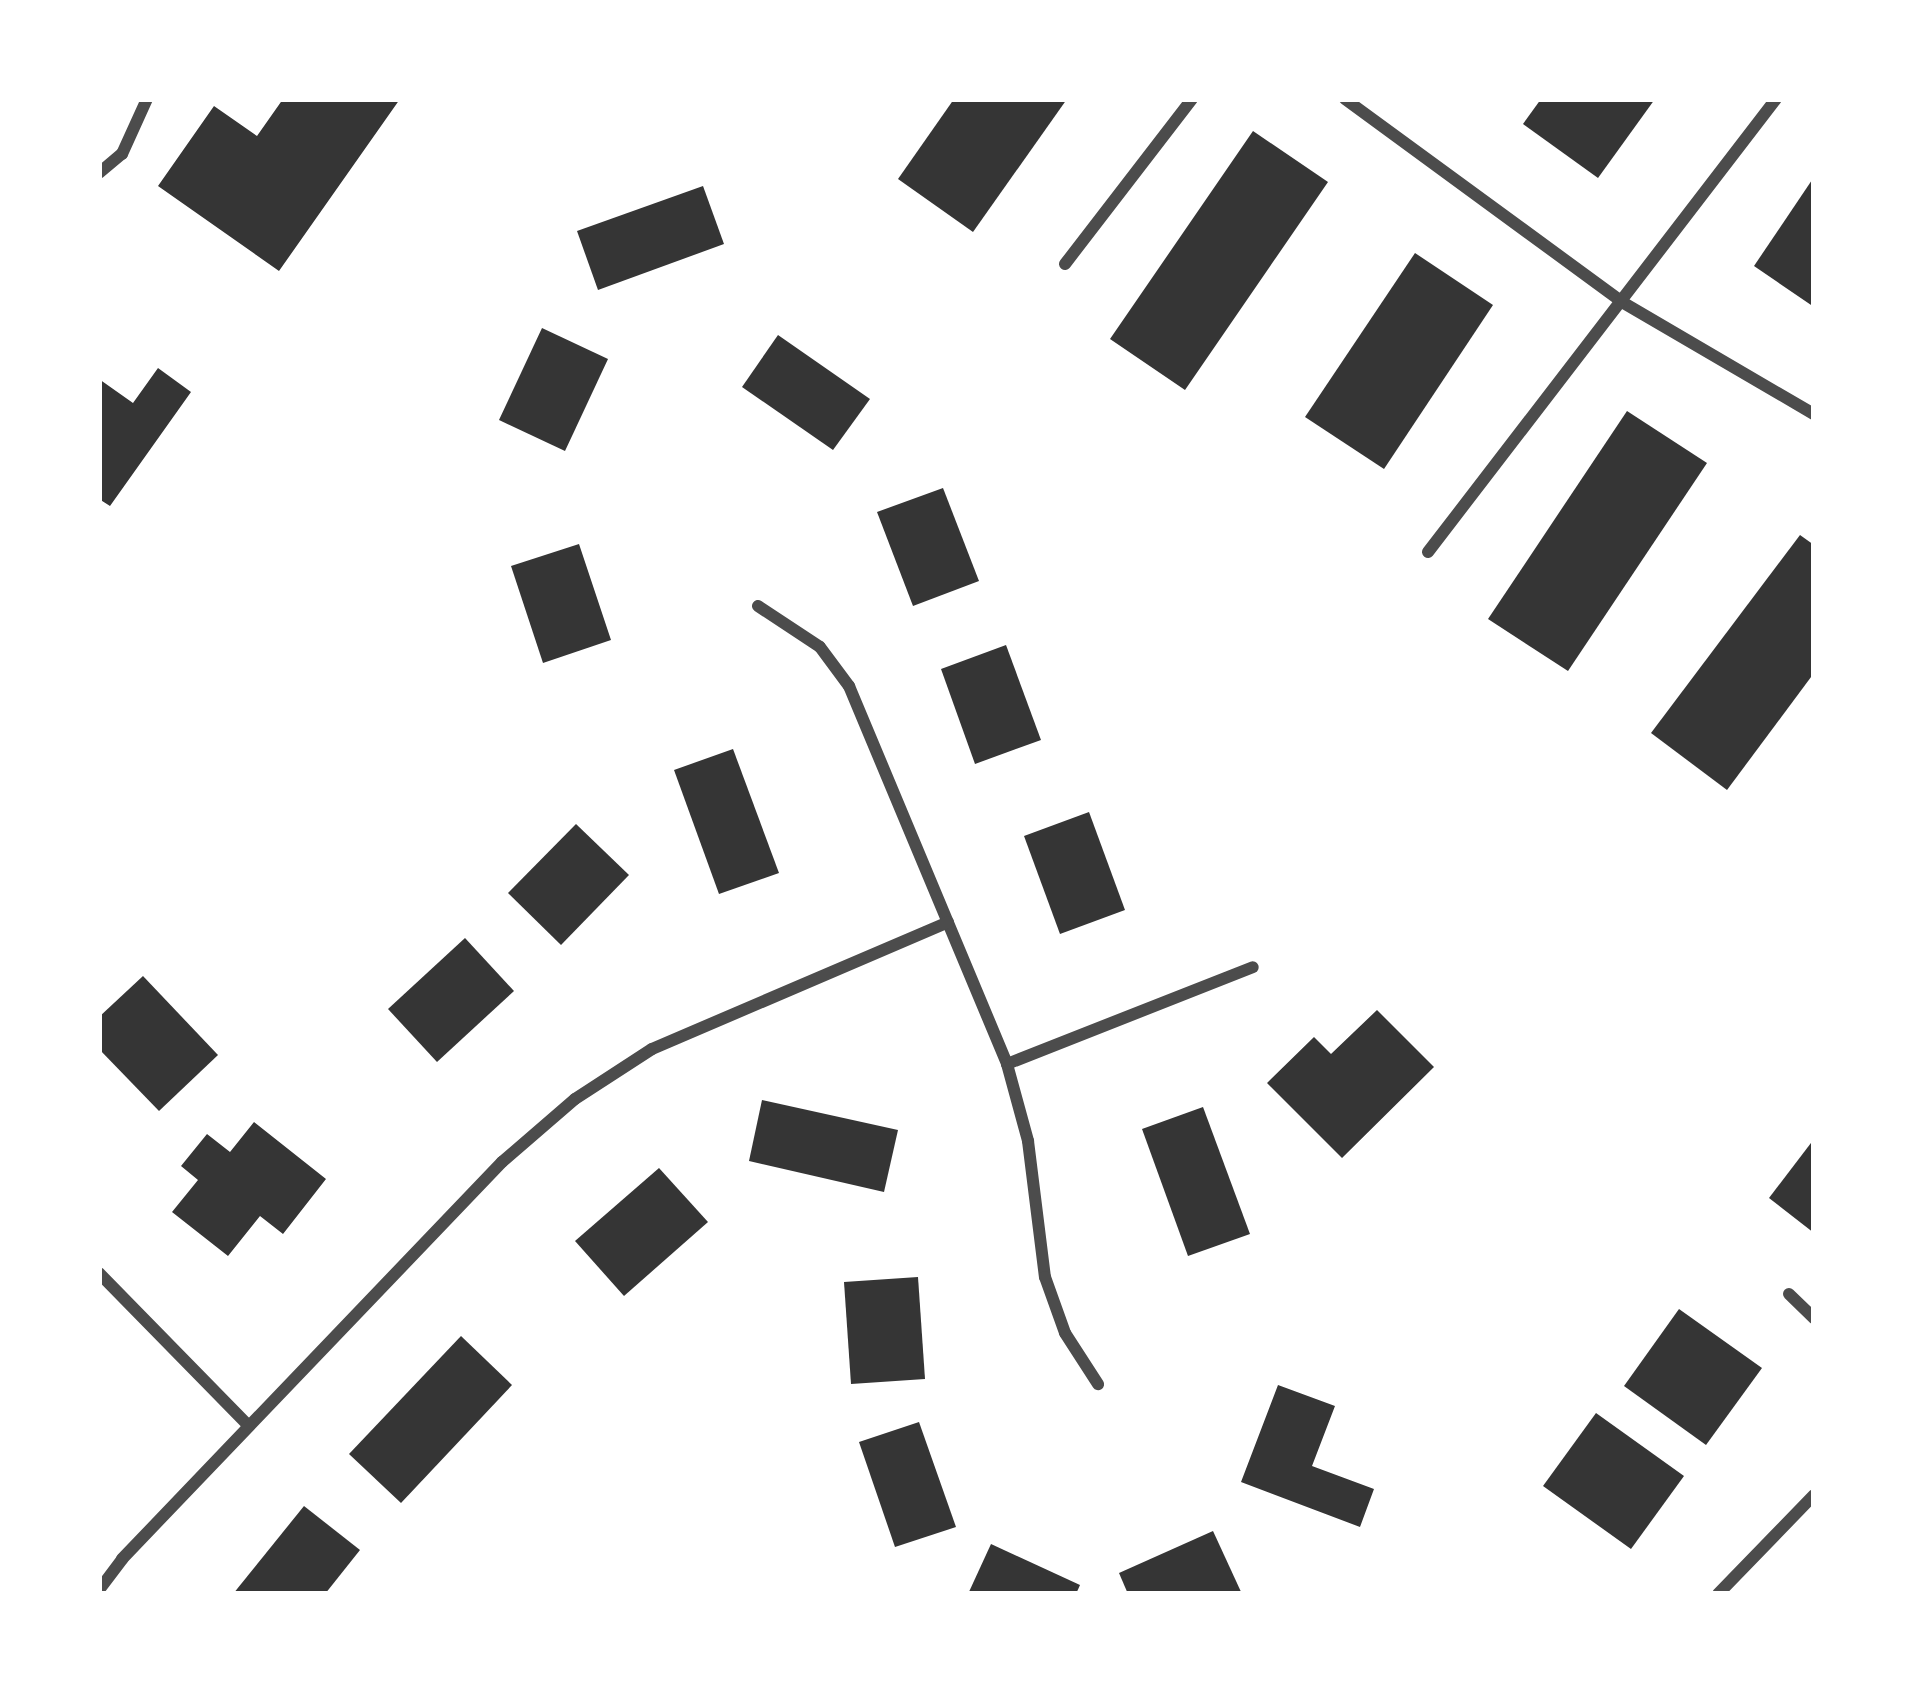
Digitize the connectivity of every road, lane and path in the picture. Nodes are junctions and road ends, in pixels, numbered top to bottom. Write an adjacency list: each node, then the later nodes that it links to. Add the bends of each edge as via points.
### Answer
1 (147, 99): 5 (street, via 122,154)
2 (1192, 99): 6 (street)
3 (1346, 99): 7 (street)
4 (1776, 99): 7 (street)
5 (99, 172)
6 (1065, 264)
7 (1622, 302): 8 (street); 9 (street)
8 (1814, 414)
9 (1428, 552)
10 (758, 606): 11 (street, via 820,647 849,686)
11 (948, 922): 13 (street); 18 (street, via 652,1049 574,1099 502,1162)
12 (1253, 967): 13 (street)
13 (1007, 1064): 17 (street, via 1028,1142 1046,1277 1065,1333)
14 (99, 1273): 18 (street)
15 (1789, 1294): 16 (street)
16 (1814, 1318)
17 (1098, 1384)
18 (249, 1426): 20 (street)
19 (1814, 1496): 21 (street)
20 (99, 1590)
21 (1722, 1593)

